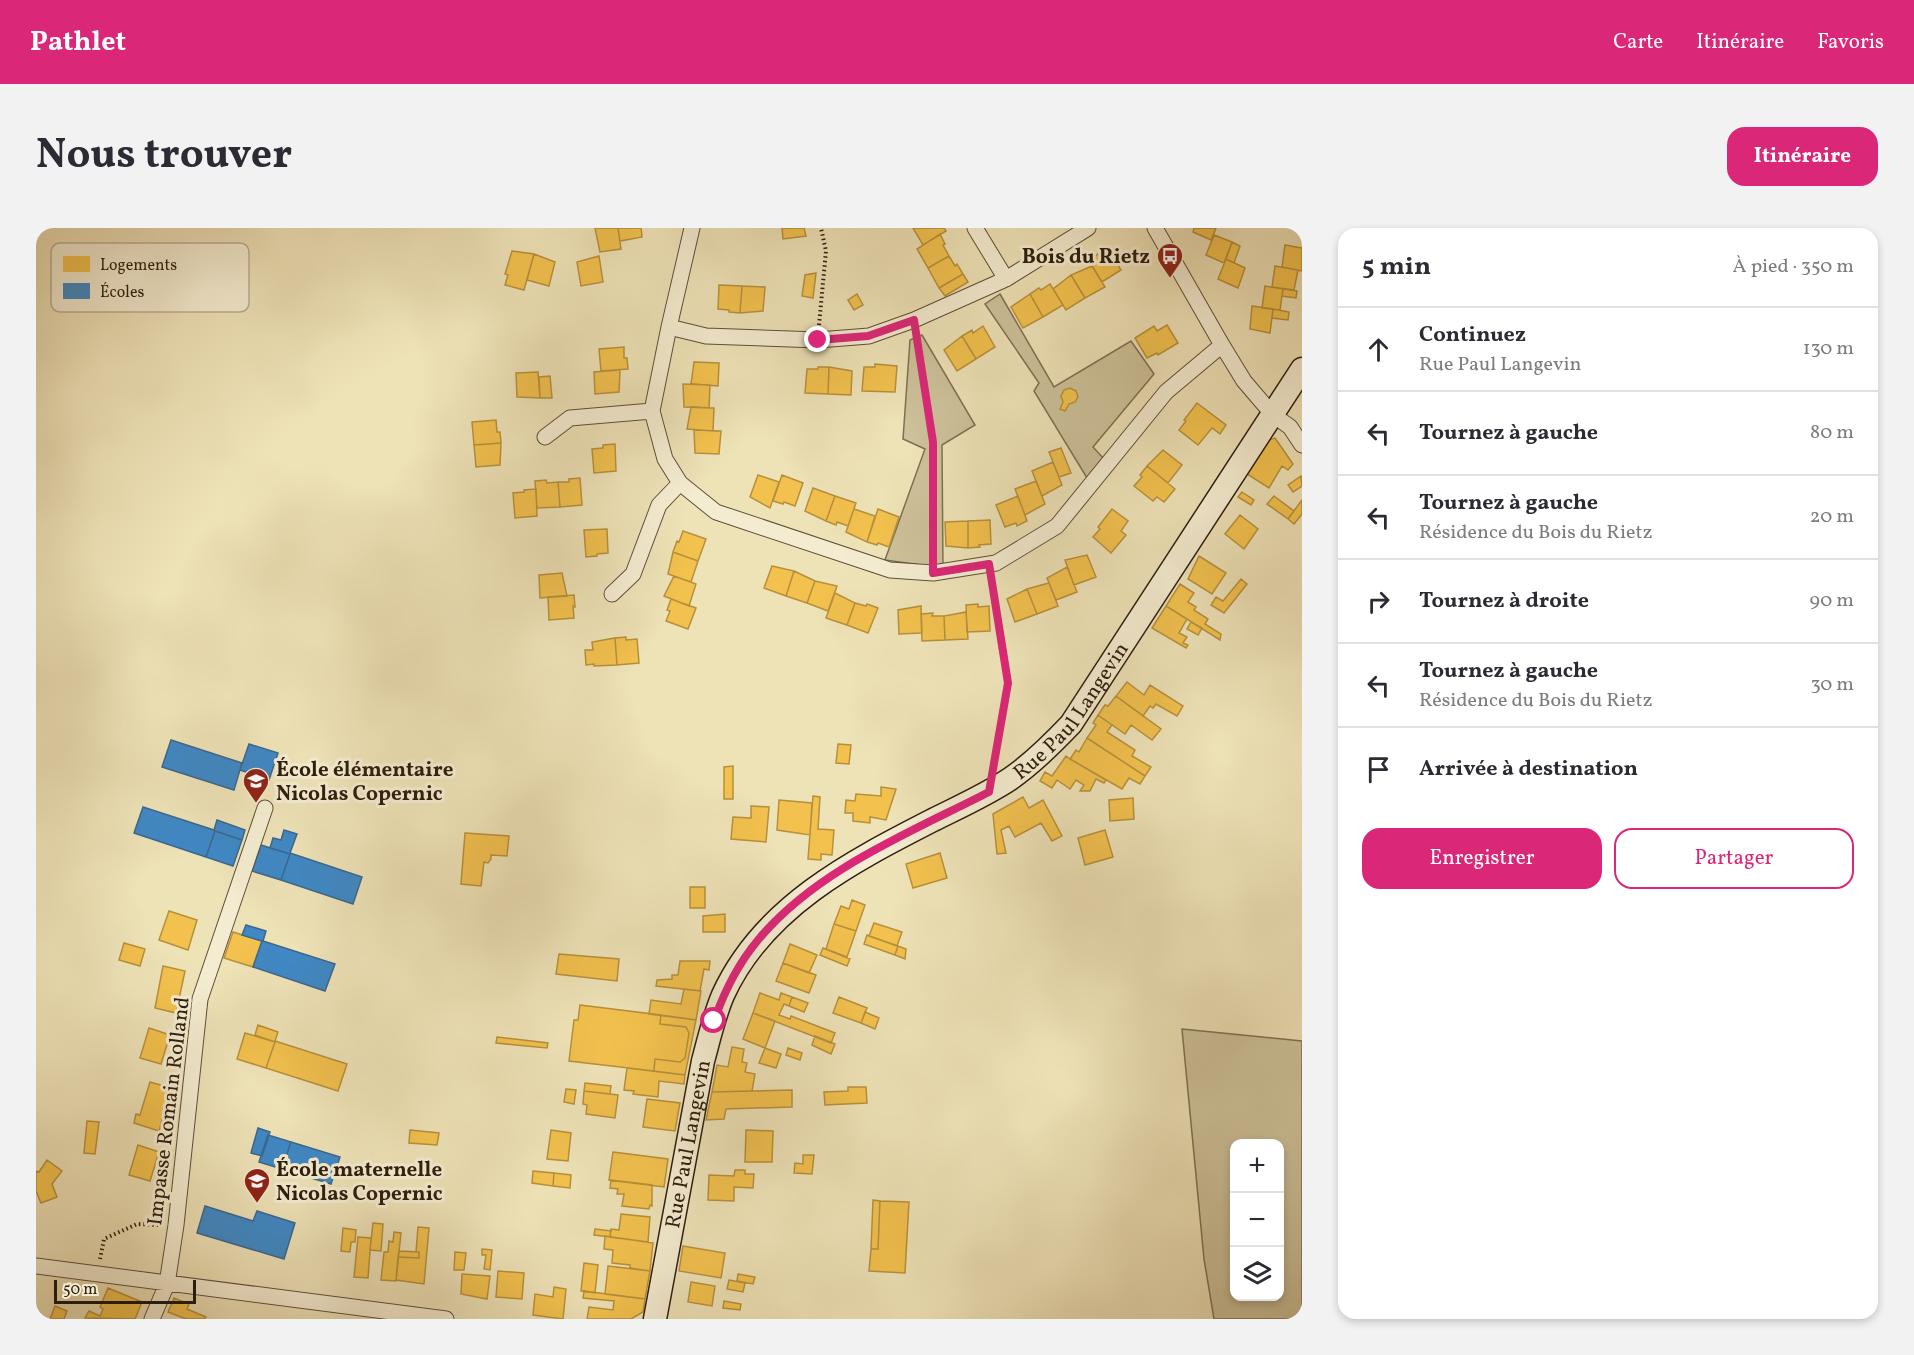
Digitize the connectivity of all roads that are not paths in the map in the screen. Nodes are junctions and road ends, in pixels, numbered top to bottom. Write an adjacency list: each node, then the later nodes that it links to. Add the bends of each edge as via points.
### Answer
1 (692, 228): 6 (street)
2 (975, 228): 5 (street)
3 (1088, 228): 5 (street)
4 (1155, 228): 7 (street)
5 (1006, 279): 6 (street, via 868,336 818,340 706,336)
6 (669, 327): 9 (street)
7 (1222, 345): 10 (street, via 1244,381); 13 (street, via 1166,392 1057,526 996,563 933,573 891,570 716,512)
8 (1302, 369): 10 (street, Rue Paul Langevin)
9 (652, 411): 11 (street, via 570,418); 13 (street, via 665,459)
10 (1273, 415): 12 (street, via 1290,427); 20 (street, Rue Paul Langevin, via 1071,724 1034,761 989,792 876,849 819,885 783,913 738,968 723,995 703,1061)
11 (545, 437)
12 (1302, 445)
13 (680, 483): 14 (street, via 659,505 633,574)
14 (612, 594)
15 (265, 808): 17 (street, Impasse Romain Rolland, via 200,999)
16 (36, 1266): 17 (street)
17 (167, 1284): 18 (street, Impasse Romain Rolland); 19 (street)
18 (152, 1319)
19 (446, 1319)
20 (655, 1319)

